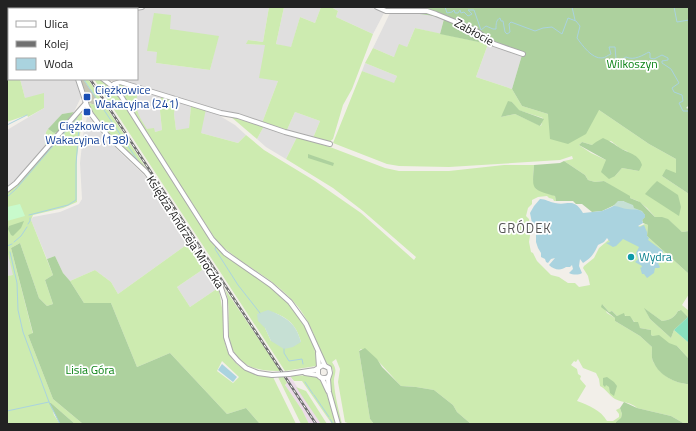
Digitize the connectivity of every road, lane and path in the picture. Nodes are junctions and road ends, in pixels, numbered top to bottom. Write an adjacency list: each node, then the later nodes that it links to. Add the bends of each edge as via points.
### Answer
1 (377, 7): 2 (street, Zabłocie, via 386,11 427,11 475,30 494,44)
2 (523, 54)
3 (78, 80): 6 (street, Księdza Andrzeja Mroczka)
4 (104, 80): 5 (street)
5 (112, 86): 7 (street, via 120,82); 9 (street, via 212,239 225,253 271,285 290,302 306,324)
6 (86, 103): 8 (street); 12 (street, Księdza Andrzeja Mroczka, bridge, via 107,135 152,180 220,285 226,300 227,343 234,357 242,365 262,374)
7 (330, 144)
8 (7, 190)
9 (318, 353): 10 (street); 11 (street)
10 (325, 366): 11 (street); 14 (street, via 330,370)
11 (318, 368): 12 (street, Księdza Andrzeja Mroczka); 13 (street)
12 (303, 373): 13 (street, Księdza Andrzeja Mroczka)
13 (318, 375): 15 (street)
14 (328, 377): 15 (street); 16 (street)
15 (322, 378): 16 (street)
16 (329, 392): 17 (street)
17 (338, 424)

